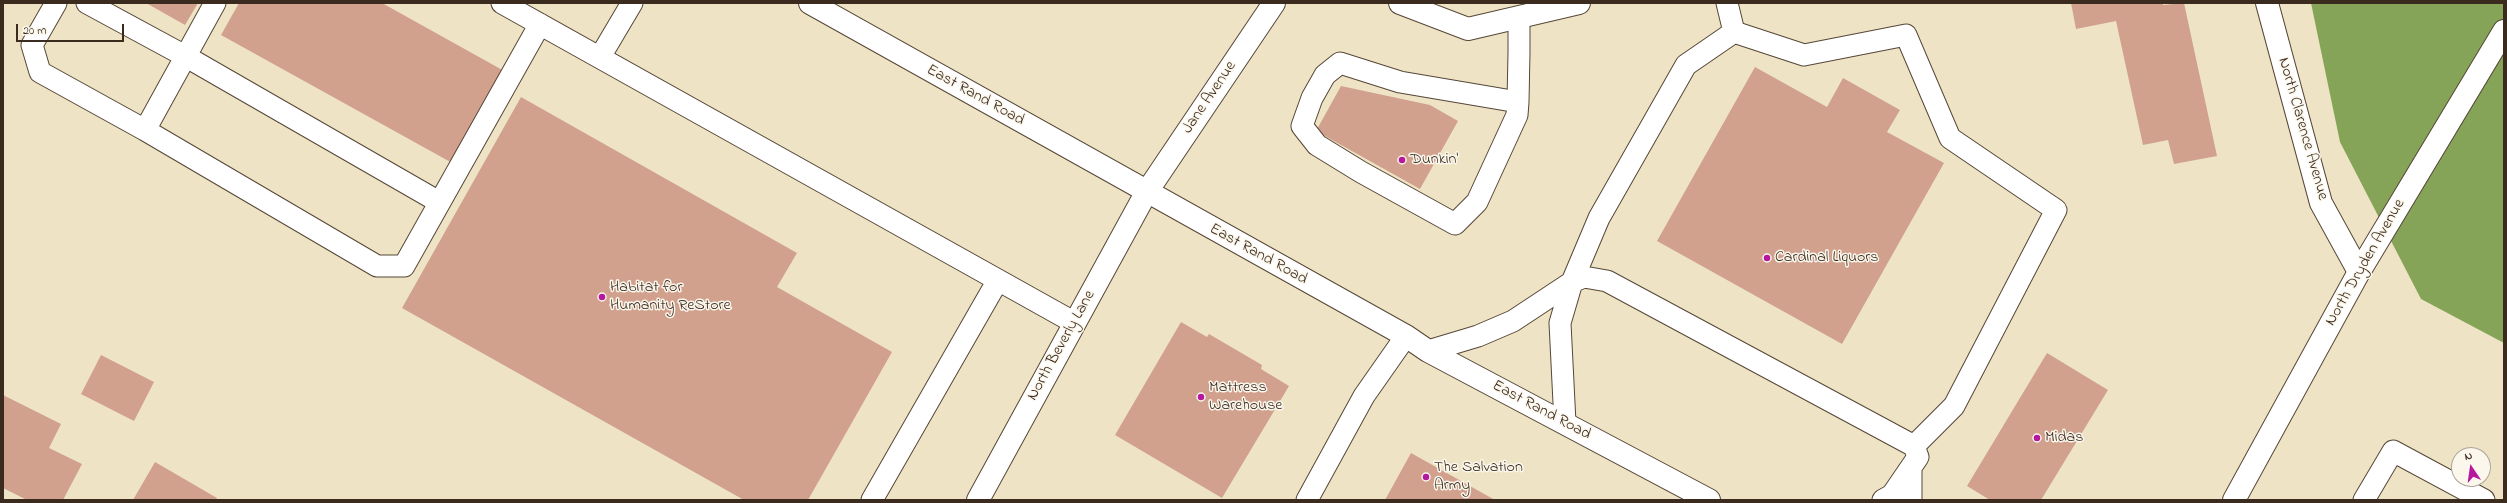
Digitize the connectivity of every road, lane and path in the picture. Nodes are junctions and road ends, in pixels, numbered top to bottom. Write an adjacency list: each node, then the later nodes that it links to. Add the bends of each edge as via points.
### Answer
1 (56, 3): 19 (lane, via 32,44 40,72)
2 (87, 3): 16 (lane)
3 (214, 3): 16 (lane)
4 (502, 3): 13 (lane)
5 (632, 3): 17 (lane)
6 (810, 3): 20 (street, East Rand Road)
7 (1274, 3): 20 (street, Jane Avenue)
8 (1400, 3): 12 (street, via 1468,29)
9 (1579, 3): 12 (street)
10 (1726, 3): 15 (lane)
11 (2267, 3): 22 (street, North Clarence Avenue, via 2321,203)
12 (1519, 17): 18 (lane)
13 (540, 24): 17 (lane); 21 (lane)
14 (2504, 31): 22 (street, North Dryden Avenue)
15 (1734, 32): 24 (lane, via 1686,65 1599,218); 29 (lane, via 1804,55 1906,35 1950,138 2056,210 1954,406)
16 (185, 56): 19 (lane); 21 (lane)
17 (600, 57): 23 (lane)
18 (1518, 102): 18 (lane, via 1517,115 1477,202 1455,224 1318,145 1302,126 1324,75 1340,63 1400,82)
19 (145, 130): 21 (lane, via 376,266 404,266)
20 (1146, 193): 25 (street, North Beverly Lane); 26 (street, East Rand Road)
21 (439, 202)
22 (2359, 272): 37 (street, North Dryden Avenue)
23 (998, 280): 25 (lane); 31 (lane)
24 (1572, 282): 27 (lane, via 1513,320 1478,336); 28 (lane, via 1560,323); 29 (lane, via 1584,277 1607,281)
25 (1075, 323): 32 (street, North Beverly Lane)
26 (1406, 336): 27 (street, East Rand Road); 33 (lane, via 1364,396)
27 (1428, 351): 28 (street, East Rand Road)
28 (1565, 423): 34 (street, East Rand Road)
29 (1914, 446): 30 (lane, via 1918,458)
30 (1911, 470): 35 (lane, via 1892,495); 36 (lane)
31 (872, 500)
32 (978, 500)
33 (1307, 500)
34 (1710, 500)
35 (1883, 500)
36 (1911, 500)
37 (2234, 500)
38 (2364, 500): 39 (lane, via 2393,451)
39 (2484, 500)

